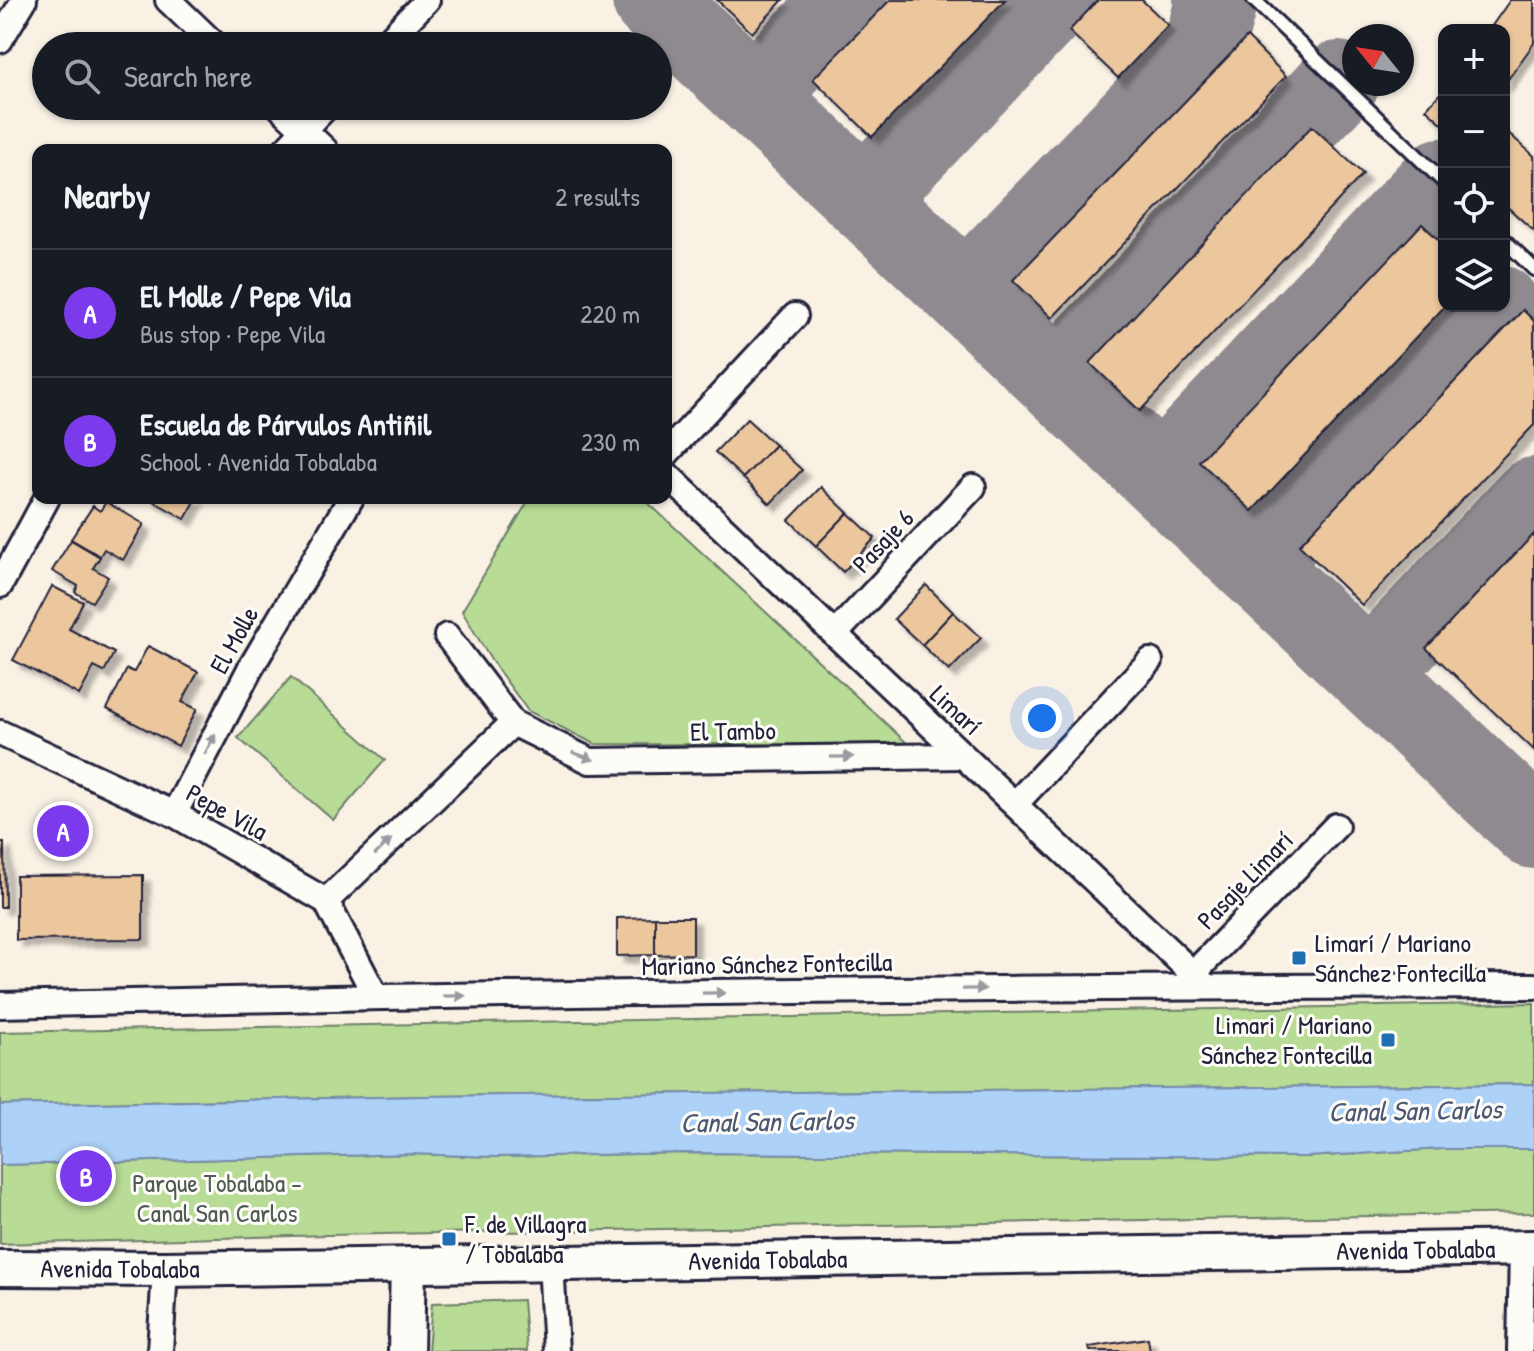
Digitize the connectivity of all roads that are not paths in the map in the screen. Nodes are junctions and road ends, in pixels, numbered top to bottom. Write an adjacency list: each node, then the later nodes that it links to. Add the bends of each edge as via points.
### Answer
1 (24, 0): 7 (street)
2 (168, 0): 5 (street)
3 (427, 0): 6 (street)
4 (1254, 0): 13 (lane)
5 (201, 32)
6 (396, 32)
7 (0, 40)
8 (294, 120): 10 (street)
9 (314, 120): 10 (street)
10 (304, 130): 11 (street); 12 (street)
11 (291, 144)
12 (319, 144)
13 (1438, 176)
14 (1510, 246): 15 (lane)
15 (1534, 269)
16 (795, 316): 17 (street)
17 (672, 448)
18 (672, 480): 23 (street, Limarí)
19 (973, 487): 23 (street, Pasaje 6)
20 (44, 504): 22 (street)
21 (347, 504): 30 (street, El Molle, one-way to 21, via 243,681)
22 (0, 585)
23 (835, 634): 28 (street, Limarí)
24 (447, 636): 26 (street, El Tambo)
25 (1150, 661): 29 (street)
26 (513, 723): 28 (street, El Tambo, one-way to 28, via 590,761); 32 (street, one-way to 26)
27 (0, 733): 30 (street, Pepe Vila)
28 (963, 756): 29 (street, Limarí)
29 (1015, 804): 33 (street, Limarí)
30 (174, 814): 32 (street, Pepe Vila)
31 (1336, 826): 33 (street, Pasaje Limarí)
32 (326, 901): 35 (street)
33 (1200, 980): 34 (street, Mariano Sánchez Fontecilla); 35 (street, Mariano Sánchez Fontecilla, one-way to 33)
34 (1534, 986)
35 (376, 997): 36 (street, Mariano Sánchez Fontecilla)
36 (0, 1005)
37 (1528, 1248): 38 (main road, Avenida Tobalaba); 45 (street)
38 (551, 1262): 39 (main road, Avenida Tobalaba); 44 (street)
39 (408, 1265): 41 (main road, Avenida Tobalaba); 43 (main road)
40 (0, 1268): 41 (main road, Avenida Tobalaba)
41 (165, 1269): 42 (street)
42 (160, 1351)
43 (406, 1351)
44 (556, 1351)
45 (1520, 1351)

